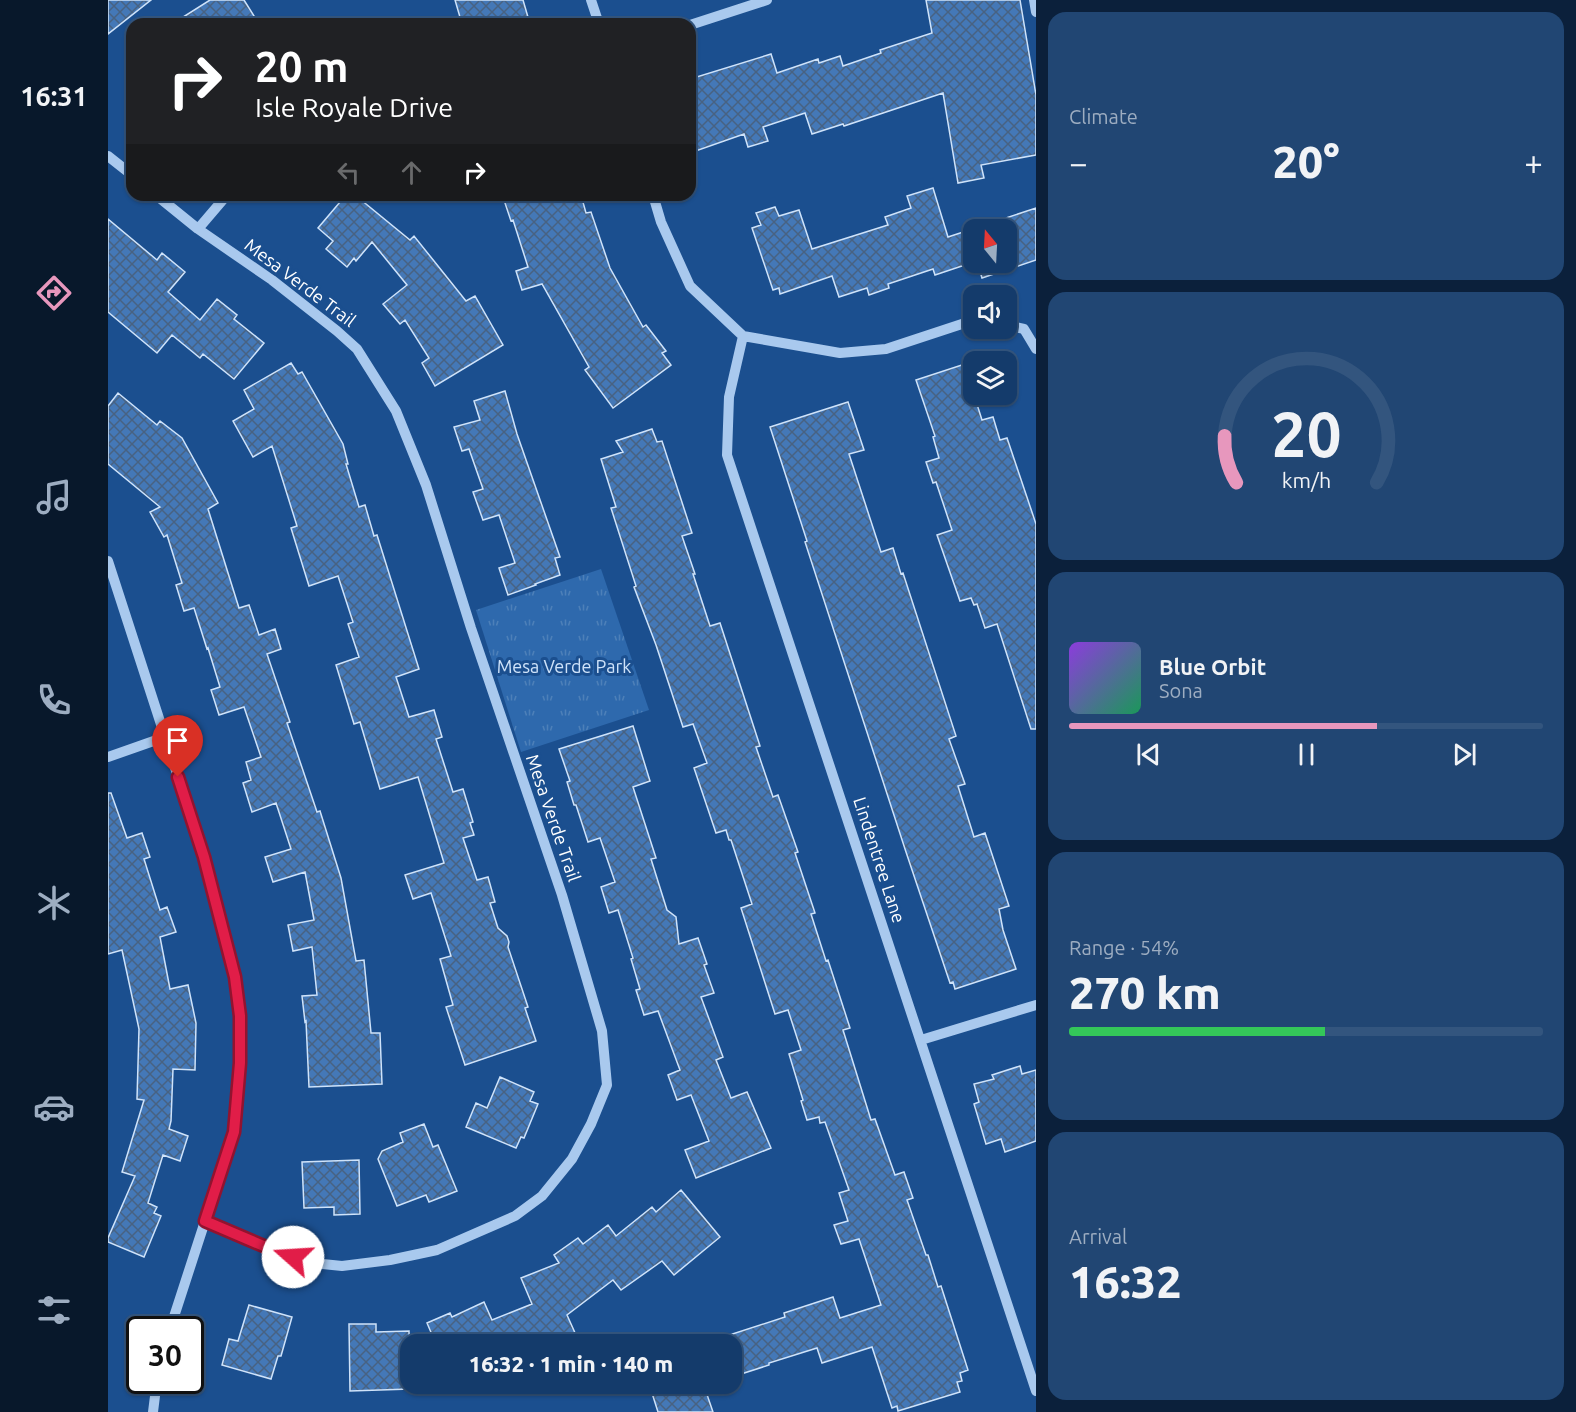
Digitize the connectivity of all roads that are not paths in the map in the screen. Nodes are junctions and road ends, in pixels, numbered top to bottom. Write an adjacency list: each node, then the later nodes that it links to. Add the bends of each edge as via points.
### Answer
1 (591, 0): 5 (street)
2 (767, 0): 6 (street)
3 (1034, 0): 4 (street)
4 (1036, 12)
5 (597, 18)
6 (696, 23)
7 (108, 156): 8 (street)
8 (126, 170)
9 (163, 201): 12 (street, Mesa Verde Trail)
10 (222, 201): 12 (street)
11 (655, 201): 15 (street, via 690,286)
12 (198, 229): 22 (street, Mesa Verde Trail, via 272,280 344,337 357,349 396,411 426,485 562,896 602,1031 607,1085 572,1159 542,1196 515,1216 437,1250 342,1266 313,1263)
13 (963, 324): 15 (street, via 886,349 840,353)
14 (1017, 327): 16 (street, via 1024,329)
15 (743, 336): 21 (street, Lindentree Lane, via 729,397 727,455)
16 (1036, 349)
17 (108, 561): 18 (street)
18 (165, 737): 19 (street); 22 (street, via 204,857 235,977 240,1016 234,1132)
19 (108, 757)
20 (1036, 1005): 21 (street)
21 (921, 1040): 24 (street, Lindentree Lane)
22 (205, 1221): 23 (street)
23 (174, 1316)
24 (1033, 1369): 25 (street, Lindentree Lane)
25 (1036, 1391)
26 (155, 1394): 27 (street)
27 (153, 1412)

